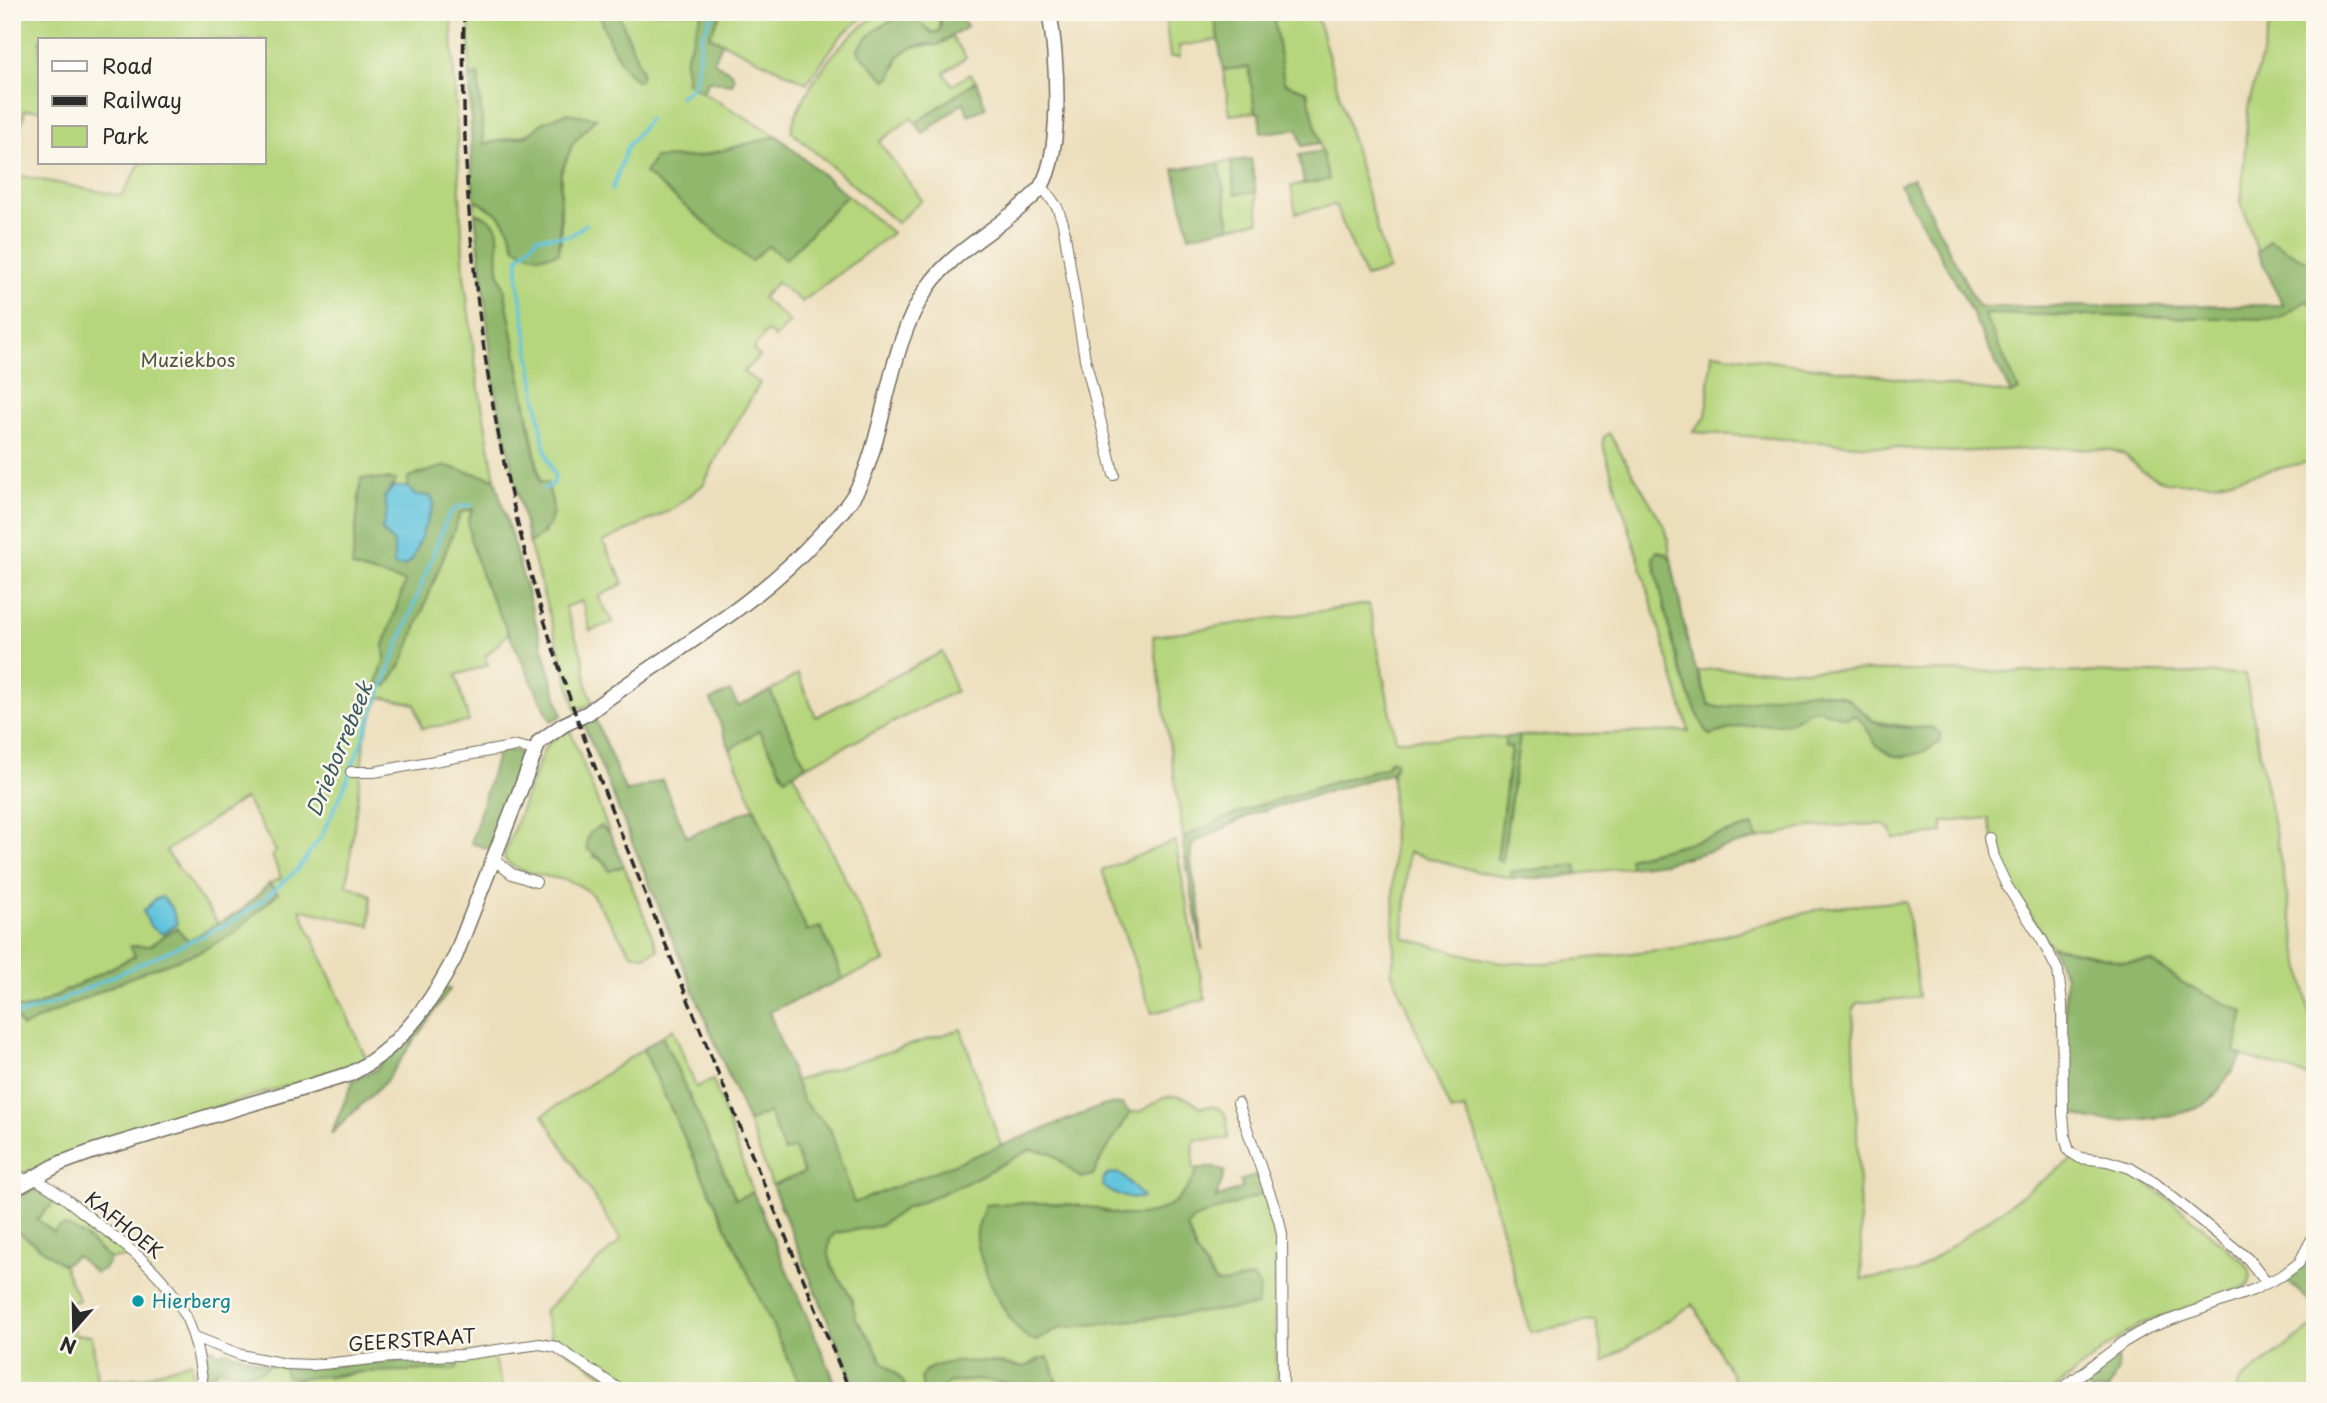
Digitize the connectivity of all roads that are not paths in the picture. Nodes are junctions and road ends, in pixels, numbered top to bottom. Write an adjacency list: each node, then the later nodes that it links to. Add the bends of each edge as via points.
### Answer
1 (1049, 12): 2 (main road, via 1057,93 1050,162)
2 (1042, 186): 3 (street, via 1063,223 1085,359); 4 (main road, via 948,264 927,288 907,329 861,482 847,506 761,593 588,713 544,736)
3 (1114, 475)
4 (534, 750): 5 (street, via 517,746 374,772); 7 (main road)
5 (351, 772)
6 (1989, 838): 14 (street, via 2007,886 2058,971 2063,1114 2069,1151 2080,1158 2130,1168 2155,1183 2248,1259)
7 (493, 859): 8 (street, via 512,874); 11 (main road, via 444,979 412,1023 367,1065 330,1081 94,1151)
8 (536, 882)
9 (1238, 1103): 18 (street, via 1282,1235)
10 (12, 1173): 11 (street, KAFHOEK)
11 (30, 1180): 12 (main road); 15 (street, KAFHOEK, via 54,1191 138,1255 173,1293)
12 (12, 1189)
13 (2315, 1233): 14 (street, via 2299,1263)
14 (2266, 1282): 19 (street, via 2148,1328)
15 (195, 1337): 16 (street, KAFHOEK); 17 (street, GEERSTRAAT, via 259,1360 299,1364 461,1355 540,1344 556,1347)
16 (202, 1391)
17 (622, 1391)
18 (1283, 1391)
19 (2059, 1391)

